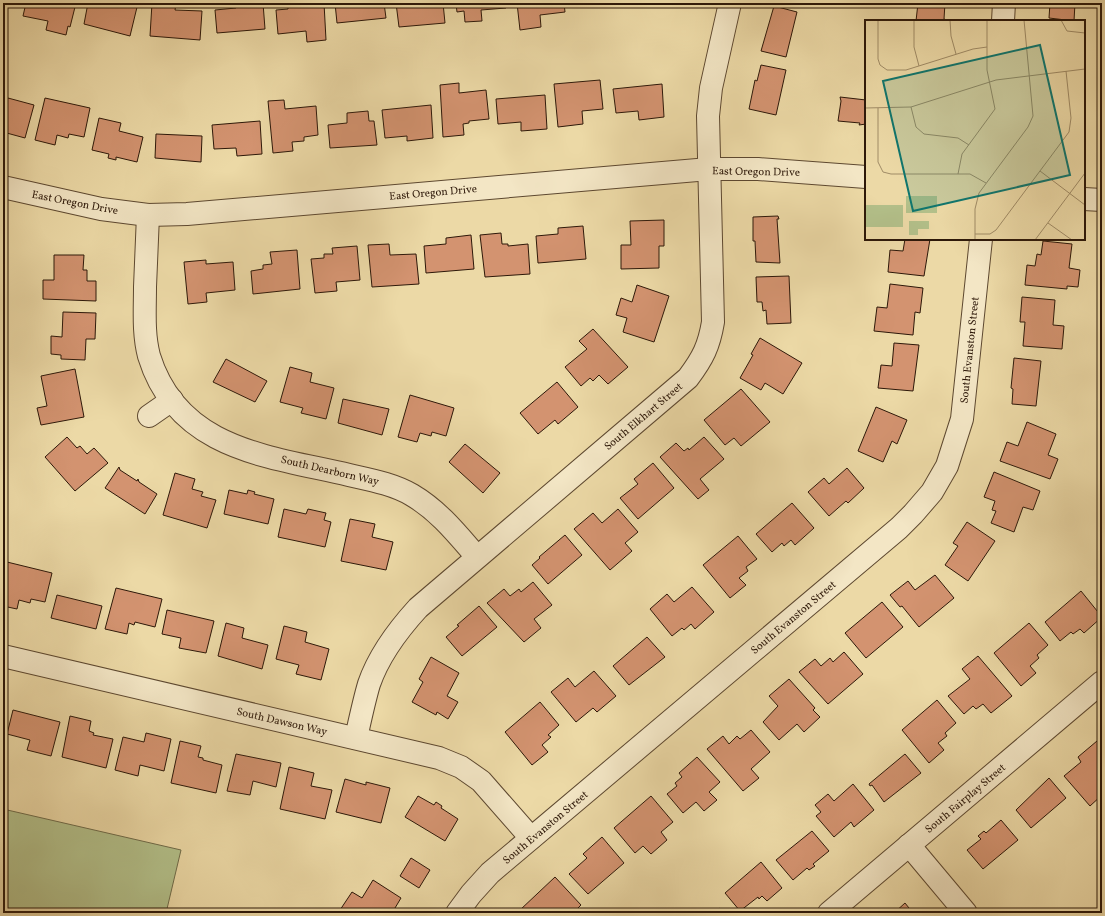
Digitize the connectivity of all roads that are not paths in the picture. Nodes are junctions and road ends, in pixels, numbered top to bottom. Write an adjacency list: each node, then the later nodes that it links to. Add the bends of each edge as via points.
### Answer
1 (730, 3): 4 (street, South Elkhart Street, via 711,88 708,116)
2 (1004, 3): 3 (street)
3 (1002, 20)
4 (709, 169): 5 (street, East Oregon Drive, via 758,169); 9 (street, East Oregon Drive, via 187,214); 13 (street, South Elkhart Street, via 714,322 703,359 688,378)
5 (865, 177)
6 (3, 187): 9 (street, East Oregon Drive, via 101,209)
7 (1085, 199): 8 (street)
8 (1102, 200)
9 (148, 215): 11 (street, South Dearborn Way, via 144,327 149,355 157,376)
10 (981, 240): 17 (street, South Evanston Street, via 962,419 947,466 932,492 898,528)
11 (172, 400): 12 (street); 13 (street, South Dearborn Way, via 187,418 223,442 250,452 383,483 411,495 431,507)
12 (149, 416)
13 (477, 557): 16 (street, South Elkhart Street, via 418,608 398,630 382,656 370,683)
14 (3, 656): 16 (street, South Dawson Way)
15 (1102, 682): 18 (street, South Fairplay Street)
16 (356, 738): 17 (street, South Dawson Way, via 439,758 461,767 490,789)
17 (531, 838): 19 (street, South Evanston Street, via 490,873)
18 (909, 845): 20 (street, South Fairplay Street); 21 (street)
19 (457, 913)
20 (829, 913)
21 (966, 913)

